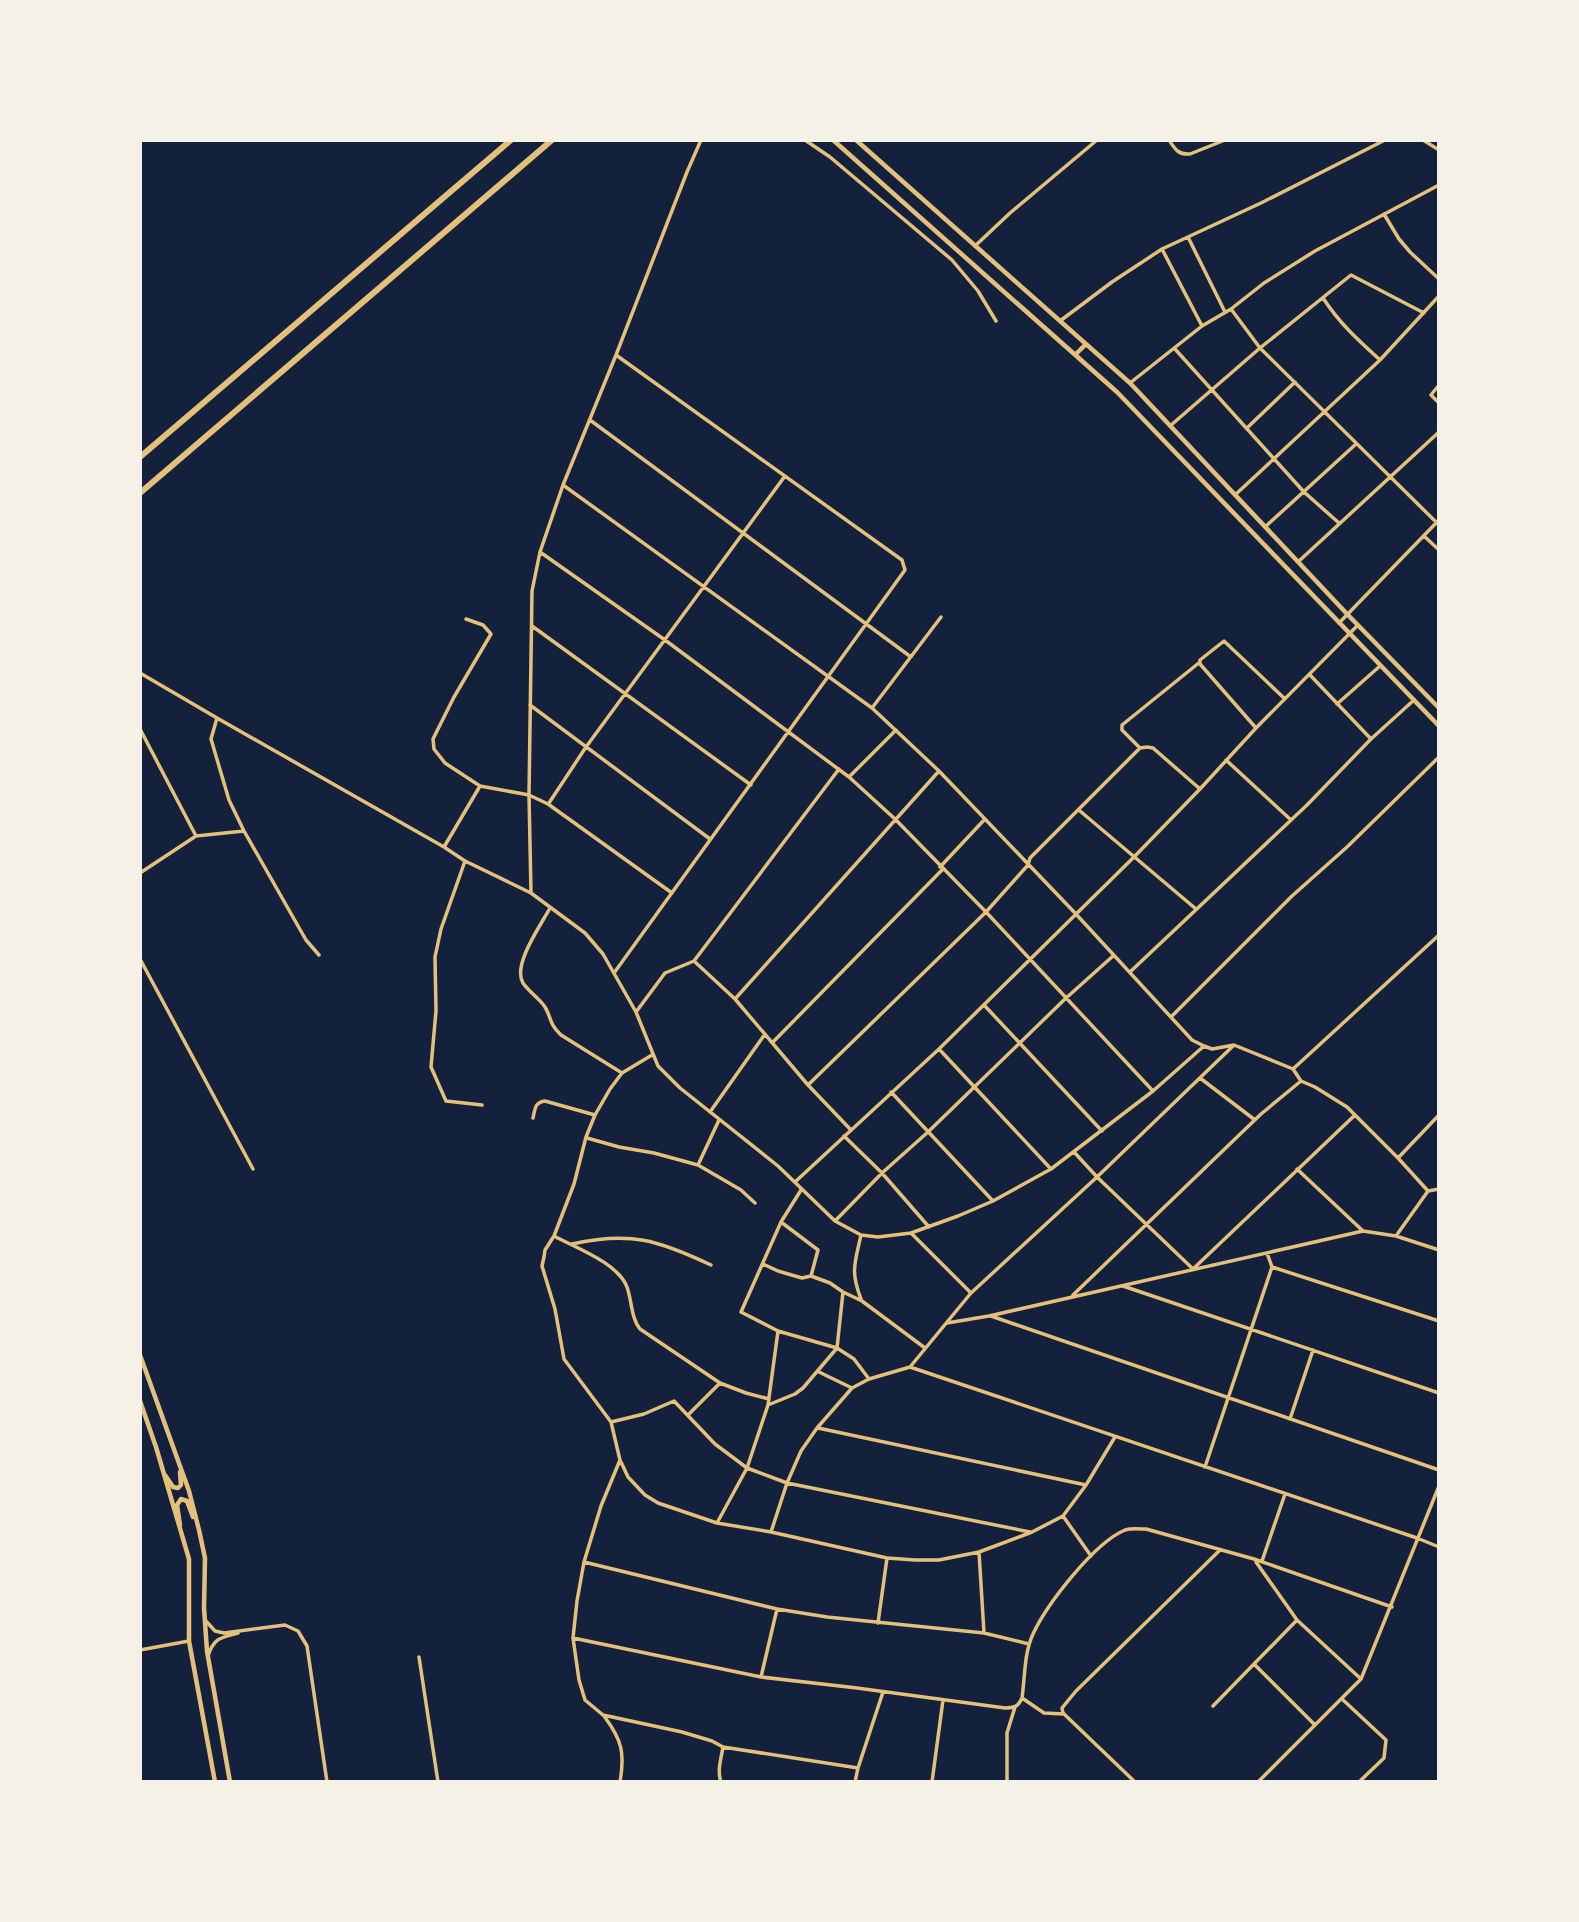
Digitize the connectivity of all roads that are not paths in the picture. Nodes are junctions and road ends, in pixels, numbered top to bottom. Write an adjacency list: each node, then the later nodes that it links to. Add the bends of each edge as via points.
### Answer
1 (511, 140): 44 (highway)
2 (552, 140): 50 (highway)
3 (701, 140): 31 (street)
4 (805, 140): 24 (street, via 952,260 978,290)
5 (833, 140): 30 (street)
6 (856, 140): 16 (street)
7 (1097, 140): 16 (street)
8 (1169, 140): 9 (street, via 1184,155)
9 (1225, 140)
10 (1385, 140): 15 (street)
11 (1423, 140): 12 (street)
12 (1439, 150)
13 (1439, 185): 14 (street)
14 (1384, 214): 18 (street, via 1410,252); 21 (street, via 1315,251)
15 (1188, 237): 17 (street); 22 (street)
16 (975, 246): 25 (street)
17 (1161, 249): 25 (street); 26 (street)
18 (1439, 278)
19 (1439, 297): 23 (street)
20 (1323, 298): 23 (street, via 1351,275); 28 (street); 32 (street, via 1347,331)
21 (1230, 309): 22 (street); 28 (street)
22 (1225, 312): 26 (street)
23 (1424, 313): 32 (street)
24 (996, 321)
25 (1060, 321): 27 (street)
26 (1202, 327): 29 (street)
27 (1086, 344): 30 (street); 34 (street)
28 (1260, 348): 33 (street); 36 (street)
29 (1174, 349): 34 (street); 36 (street)
30 (1076, 354): 65 (street, via 1157,432)
31 (616, 355): 39 (street); 46 (street)
32 (1380, 360): 38 (street)
33 (1295, 382): 38 (street); 41 (street)
34 (1130, 383): 40 (street)
35 (1439, 385): 37 (street, via 1430,395)
36 (1211, 391): 40 (street); 41 (street)
37 (1439, 404)
38 (1325, 412): 43 (street); 45 (street)
39 (590, 420): 48 (street); 55 (street)
40 (1170, 426): 51 (street)
41 (1247, 428): 45 (street)
42 (1439, 432): 47 (street)
43 (1356, 444): 47 (street); 49 (street)
44 (140, 457)
45 (1273, 459): 49 (street); 51 (street)
46 (785, 476): 55 (street); 64 (street, via 902,560 905,570)
47 (1390, 477): 52 (street); 53 (street)
48 (564, 485): 58 (street); 60 (street)
49 (1304, 492): 53 (street); 54 (street)
50 (140, 493)
51 (1235, 495): 54 (street)
52 (1438, 521): 56 (street)
53 (1339, 523): 59 (street)
54 (1265, 527): 59 (street)
55 (744, 534): 60 (street); 64 (street)
56 (1424, 536): 57 (street); 61 (street)
57 (1439, 550)
58 (540, 552): 67 (street, via 532,591); 69 (street)
59 (1298, 561): 61 (street)
60 (705, 587): 69 (street); 75 (street)
61 (1348, 615): 65 (street); 66 (street)
62 (942, 617): 70 (street)
63 (466, 619): 98 (street, via 483,625 491,634 433,739 434,749 445,763)
64 (866, 623): 70 (street); 75 (street)
65 (1339, 624): 68 (street)
66 (1358, 625): 68 (street); 82 (street)
67 (532, 626): 76 (street); 80 (street)
68 (1350, 634): 72 (street); 74 (street)
69 (664, 640): 76 (street); 88 (street)
70 (911, 657): 81 (street)
71 (1200, 662): 77 (street, via 1224,641); 85 (street); 91 (street, via 1122,725)
72 (1380, 665): 78 (street); 79 (street)
73 (140, 673): 83 (street)
74 (1309, 674): 77 (street); 79 (street)
75 (828, 677): 81 (street); 88 (street)
76 (626, 694): 90 (street); 97 (street)
77 (1284, 699): 85 (street)
78 (1414, 700): 84 (street); 89 (street)
79 (1337, 704): 89 (street)
80 (530, 705): 90 (street); 100 (street)
81 (873, 708): 87 (street)
82 (1439, 708)
83 (216, 718): 106 (street, via 211,739 229,800); 109 (street)
84 (1439, 726)
85 (1256, 727): 93 (street)
86 (140, 729): 107 (street)
87 (896, 730): 95 (street); 96 (street)
88 (788, 732): 94 (street); 97 (street)
89 (1371, 740): 105 (street)
90 (586, 747): 101 (street); 108 (street)
91 (1140, 748): 99 (street, via 1153,748); 102 (street)
92 (1439, 757): 133 (street)
93 (1226, 760): 99 (street); 105 (street)
94 (839, 769): 96 (street); 126 (street)
95 (939, 771): 103 (street); 104 (street)
96 (849, 777): 104 (street)
97 (751, 785): 108 (street)
98 (480, 786): 100 (street); 109 (street)
99 (1200, 789): 110 (street)
100 (529, 795): 101 (street); 116 (street)
101 (548, 804): 115 (street)
102 (1080, 810): 110 (street); 112 (street)
103 (985, 819): 112 (street); 113 (street)
104 (895, 820): 113 (street); 129 (street)
105 (1291, 820): 118 (street)
106 (244, 831): 107 (street); 122 (street)
107 (196, 836): 114 (street)
108 (709, 839): 115 (street)
109 (444, 848): 111 (street)
110 (1134, 857): 118 (street); 120 (street)
111 (465, 862): 116 (street); 149 (street, via 435,957 431,1067 446,1101)
112 (1028, 865): 119 (street); 120 (street)
113 (941, 869): 119 (street); 135 (street)
114 (140, 873)
115 (671, 892): 128 (street)
116 (531, 893): 117 (street)
117 (550, 908): 128 (street, via 585,933); 142 (street, via 523,958 521,979 546,1010 552,1027)
118 (1195, 909): 127 (street)
119 (986, 912): 124 (street); 145 (street)
120 (1075, 913): 123 (street); 124 (street)
121 (1439, 934): 141 (street)
122 (319, 955)
123 (1113, 956): 127 (street); 130 (street)
124 (1029, 958): 130 (street); 131 (street)
125 (140, 959): 165 (street)
126 (694, 961): 129 (street); 132 (street, via 666,973)
127 (1130, 972): 133 (street)
128 (614, 973): 132 (street)
129 (735, 999): 134 (street)
130 (1065, 999): 136 (street); 147 (street)
131 (984, 1005): 136 (street); 139 (street)
132 (636, 1012): 140 (street)
133 (1171, 1017): 138 (street)
134 (765, 1034): 135 (street); 150 (street)
135 (772, 1042): 145 (street)
136 (1021, 1043): 146 (street); 158 (street)
137 (1234, 1045): 138 (street); 141 (street); 143 (street)
138 (1204, 1046): 147 (street)
139 (939, 1049): 146 (street); 148 (street)
140 (652, 1055): 142 (street); 150 (street, via 680,1088)
141 (1293, 1069): 144 (street)
142 (622, 1073): 151 (street)
143 (1199, 1078): 156 (street); 169 (street)
144 (1301, 1081): 152 (street); 156 (street)
145 (808, 1085): 157 (street)
146 (974, 1088): 159 (street); 166 (street)
147 (1153, 1091): 158 (street)
148 (891, 1092): 157 (street); 159 (street)
149 (482, 1105)
150 (710, 1112): 155 (street)
151 (595, 1115): 154 (street, via 545,1101 538,1102); 161 (street)
152 (1355, 1115): 163 (street); 167 (street)
153 (1439, 1115): 163 (street)
154 (533, 1118)
155 (719, 1119): 164 (street); 170 (street)
156 (1255, 1120): 178 (street)
157 (851, 1130): 160 (street)
158 (1102, 1131): 162 (street)
159 (928, 1132): 168 (street); 174 (street)
160 (844, 1136): 168 (street); 170 (street)
161 (586, 1137): 164 (street); 183 (street)
162 (1074, 1152): 166 (street); 169 (street)
163 (1398, 1158): 173 (street)
164 (698, 1165): 175 (street)
165 (253, 1169)
166 (1051, 1169): 174 (street)
167 (1297, 1169): 180 (street); 191 (street)
168 (882, 1173): 176 (street); 179 (street)
169 (1097, 1177): 178 (street); 195 (street)
170 (795, 1182): 171 (street)
171 (801, 1189): 176 (street); 177 (street)
172 (1439, 1189): 173 (street)
173 (1428, 1191): 184 (street)
174 (993, 1200): 179 (street)
175 (755, 1203)
176 (835, 1221): 182 (street)
177 (781, 1222): 188 (street); 192 (street, via 818,1250)
178 (1147, 1224): 191 (street); 196 (street)
179 (929, 1227): 181 (street)
180 (1363, 1231): 184 (street); 187 (street)
181 (911, 1233): 182 (street); 195 (street)
182 (861, 1235): 197 (street, via 854,1269)
183 (554, 1236): 185 (street); 218 (street, via 542,1266 564,1359)
184 (1396, 1236): 186 (street)
185 (570, 1245): 189 (street, via 639,1238); 210 (street, via 612,1268 625,1282 640,1329)
186 (1439, 1250)
187 (1267, 1253): 190 (street); 191 (street)
188 (763, 1264): 192 (street, via 802,1278); 202 (street, via 741,1312)
189 (711, 1265)
190 (1272, 1267): 199 (street); 201 (street)
191 (1193, 1269): 193 (street)
192 (811, 1276): 194 (street)
193 (1122, 1285): 196 (street); 201 (street)
194 (843, 1292): 197 (street); 203 (street)
195 (971, 1293): 200 (street)
196 (1071, 1297): 198 (street)
197 (862, 1301): 204 (street)
198 (989, 1316): 200 (street); 213 (street)
199 (1439, 1321)
200 (947, 1323): 204 (street)
201 (1251, 1330): 205 (street); 213 (street)
202 (778, 1331): 203 (street); 215 (street)
203 (837, 1348): 208 (street); 209 (street, via 854,1359)
204 (925, 1348): 207 (street)
205 (1313, 1350): 212 (street); 217 (street)
206 (140, 1355): 222 (street)
207 (910, 1367): 209 (street); 220 (street)
208 (818, 1371): 211 (street); 215 (street, via 795,1394)
209 (869, 1379): 211 (street)
210 (720, 1383): 215 (street); 216 (street)
211 (852, 1388): 219 (street)
212 (1439, 1393)
213 (1228, 1398): 217 (street); 223 (street)
214 (140, 1401): 224 (street)
215 (768, 1402): 225 (street)
216 (688, 1415): 218 (street, via 674,1401); 225 (street, via 715,1444)
217 (1290, 1419): 226 (street)
218 (611, 1422): 221 (street)
219 (817, 1428): 227 (street); 228 (street)
220 (1115, 1437): 223 (street); 228 (street)
221 (620, 1460): 232 (street, via 645,1495); 244 (street)
222 (179, 1465): 224 (street, via 178,1488); 233 (street)
223 (1205, 1467): 230 (street)
224 (162, 1468): 236 (street)
225 (747, 1468): 227 (street); 232 (street)
226 (1439, 1470)
227 (787, 1483): 234 (street); 235 (street)
228 (1086, 1485): 231 (street)
229 (1439, 1486): 237 (street)
230 (1285, 1494): 237 (street); 245 (street)
231 (1063, 1516): 235 (street); 241 (street)
232 (717, 1523): 234 (street)
233 (199, 1531): 236 (street, via 187,1501 181,1499 177,1505); 248 (street, via 205,1558)
234 (771, 1532): 242 (street)
235 (1032, 1532): 240 (street)
236 (181, 1537): 254 (street, via 189,1559)
237 (1417, 1538): 238 (street); 246 (street)
238 (1439, 1547)
239 (1220, 1549): 241 (street, via 1146,1528 1127,1529); 243 (street); 268 (street, via 1076,1691 1062,1708)
240 (979, 1552): 242 (street, via 939,1560); 252 (street)
241 (1091, 1556): 255 (street, via 1049,1606)
242 (887, 1558): 250 (street)
243 (1254, 1559): 245 (street); 249 (street)
244 (584, 1562): 247 (street); 253 (street)
245 (1262, 1562): 246 (street)
246 (1392, 1607): 261 (street)
247 (776, 1609): 250 (street); 260 (street)
248 (204, 1618): 251 (street, via 219,1632); 257 (street)
249 (1297, 1619): 259 (street); 261 (street)
250 (878, 1623): 252 (street)
251 (250, 1630): 257 (street, via 218,1639); 275 (street, via 285,1625 303,1639)
252 (984, 1633): 255 (street)
253 (573, 1638): 260 (street); 269 (street, via 585,1700)
254 (190, 1641): 256 (street); 273 (street)
255 (1030, 1644): 263 (street)
256 (140, 1650)
257 (208, 1657): 274 (street)
258 (419, 1657): 276 (street)
259 (1254, 1664): 266 (street); 270 (street)
260 (761, 1677): 262 (street)
261 (1361, 1679): 264 (street)
262 (883, 1692): 265 (street); 272 (street)
263 (1022, 1698): 267 (street); 268 (street, via 1044,1713)
264 (1342, 1699): 270 (street); 284 (street, via 1386,1740 1384,1758)
265 (943, 1700): 267 (street); 280 (street)
266 (1213, 1706)
267 (1015, 1707): 281 (street, via 1007,1733)
268 (1064, 1714): 282 (street)
269 (603, 1715): 271 (street, via 682,1732); 277 (street, via 617,1733 623,1754)
270 (1315, 1725): 283 (street)
271 (723, 1747): 272 (street); 278 (street, via 719,1764)
272 (858, 1768): 279 (street)
273 (215, 1782)
274 (230, 1782)
275 (327, 1782)
276 (438, 1782)
277 (620, 1782)
278 (722, 1782)
279 (855, 1782)
280 (932, 1782)
281 (1007, 1782)
282 (1135, 1782)
283 (1258, 1782)
284 (1359, 1782)

